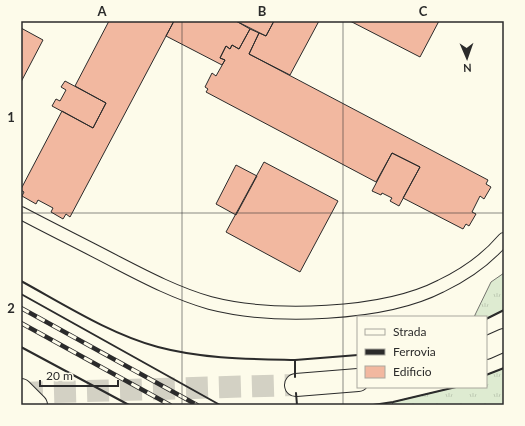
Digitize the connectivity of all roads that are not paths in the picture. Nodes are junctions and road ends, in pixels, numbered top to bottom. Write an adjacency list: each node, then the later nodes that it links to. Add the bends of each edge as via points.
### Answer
1 (21, 213): 2 (lane, via 173,290 244,310 286,313 358,309 424,293 441,287 476,266)
2 (504, 239)
3 (504, 340): 4 (street)
4 (487, 348)
5 (357, 380): 6 (street)
6 (296, 385)

